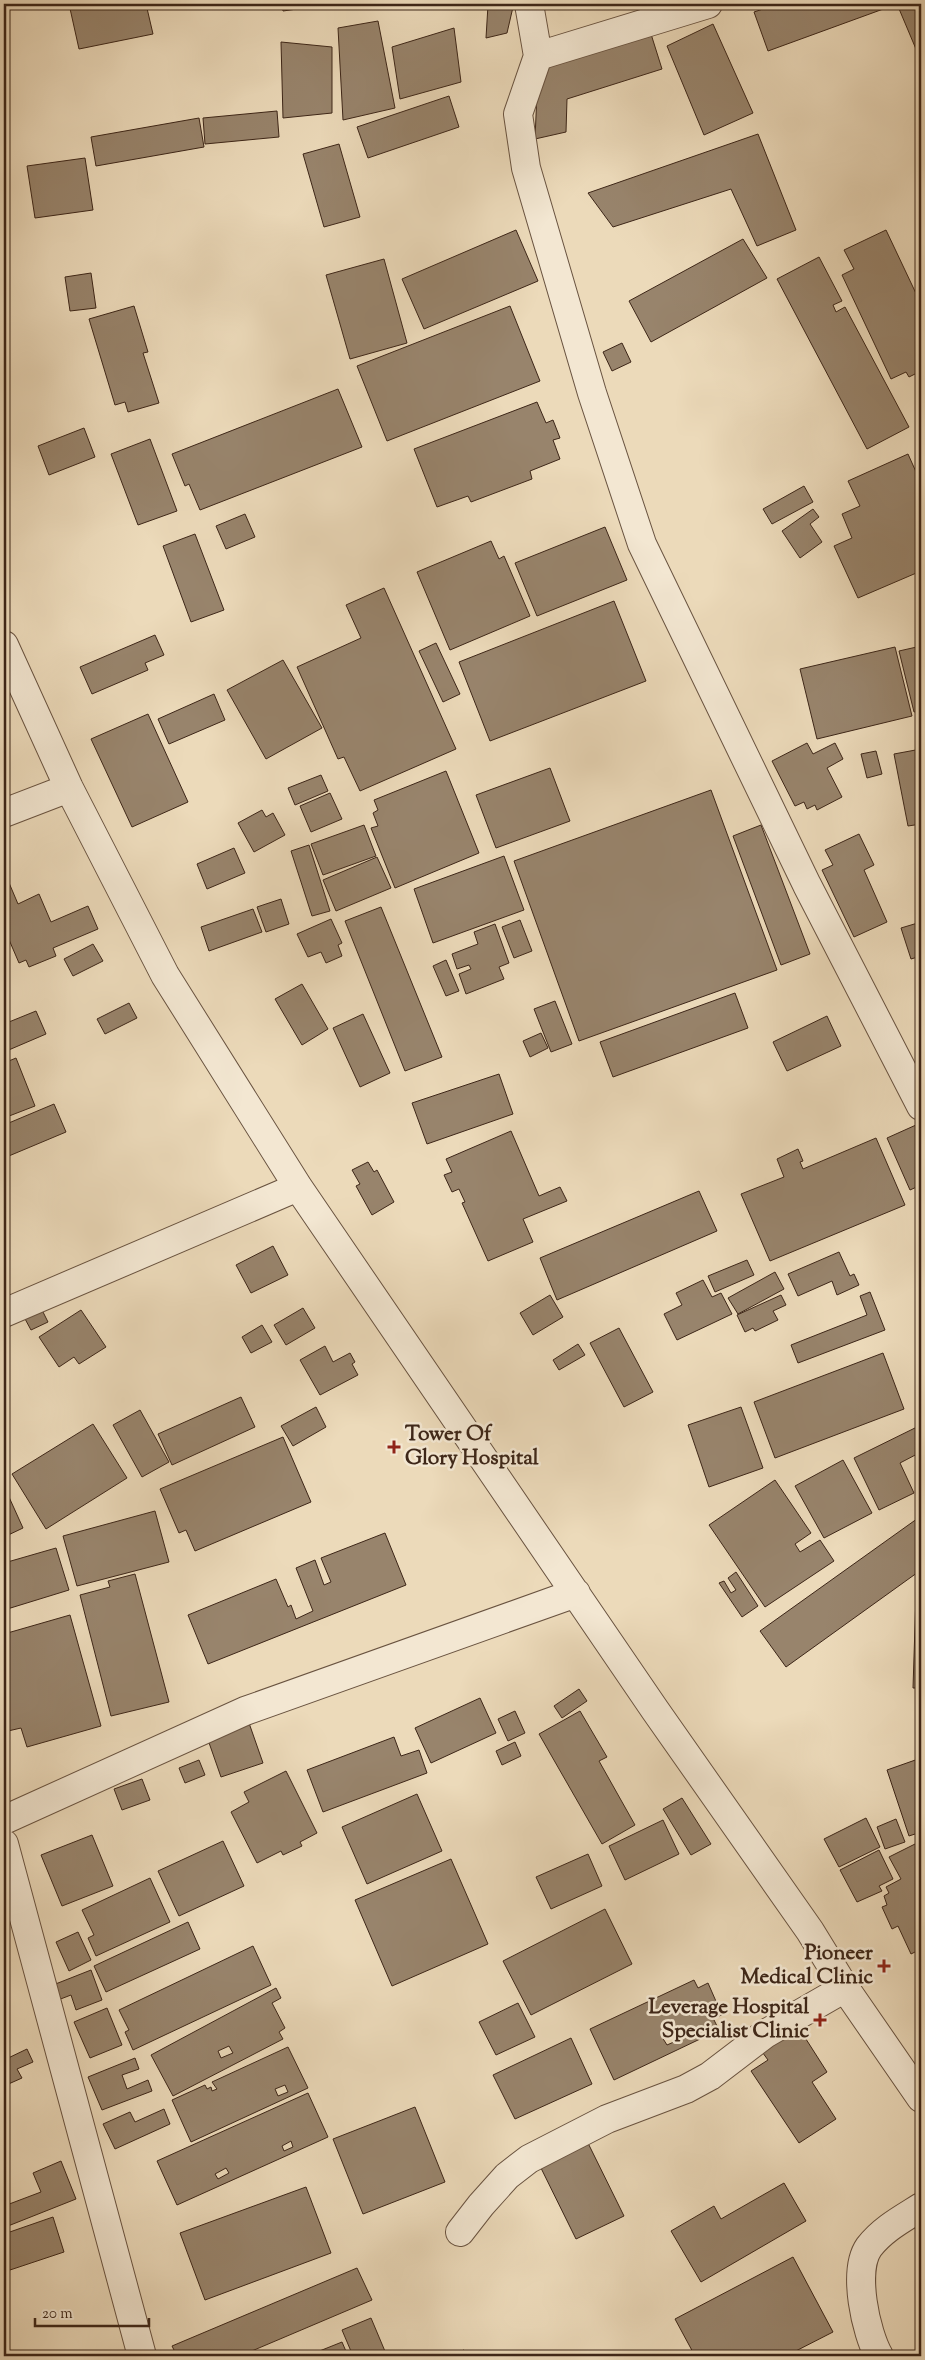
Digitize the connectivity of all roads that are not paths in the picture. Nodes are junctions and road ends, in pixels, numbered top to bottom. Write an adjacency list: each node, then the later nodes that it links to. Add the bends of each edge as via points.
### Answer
1 (529, 4): 3 (street)
2 (708, 4): 3 (street)
3 (538, 56): 7 (street, via 518,114 526,168 592,393 642,544 807,885)
4 (4, 645): 5 (street)
5 (70, 788): 6 (street); 8 (street, via 165,975)
6 (4, 813)
7 (921, 1106)
8 (298, 1187): 9 (street); 10 (street)
9 (4, 1313)
10 (576, 1594): 11 (street, via 245,1711); 13 (street, via 810,1931)
11 (4, 1820)
12 (4, 1844): 17 (street)
13 (845, 1988): 14 (street); 16 (street, via 765,2034 710,2076 686,2089 607,2119 529,2159 507,2176)
14 (921, 2098)
15 (921, 2207): 18 (street, via 890,2226 868,2249 863,2265 864,2310)
16 (460, 2232)
17 (142, 2356)
18 (878, 2356)

